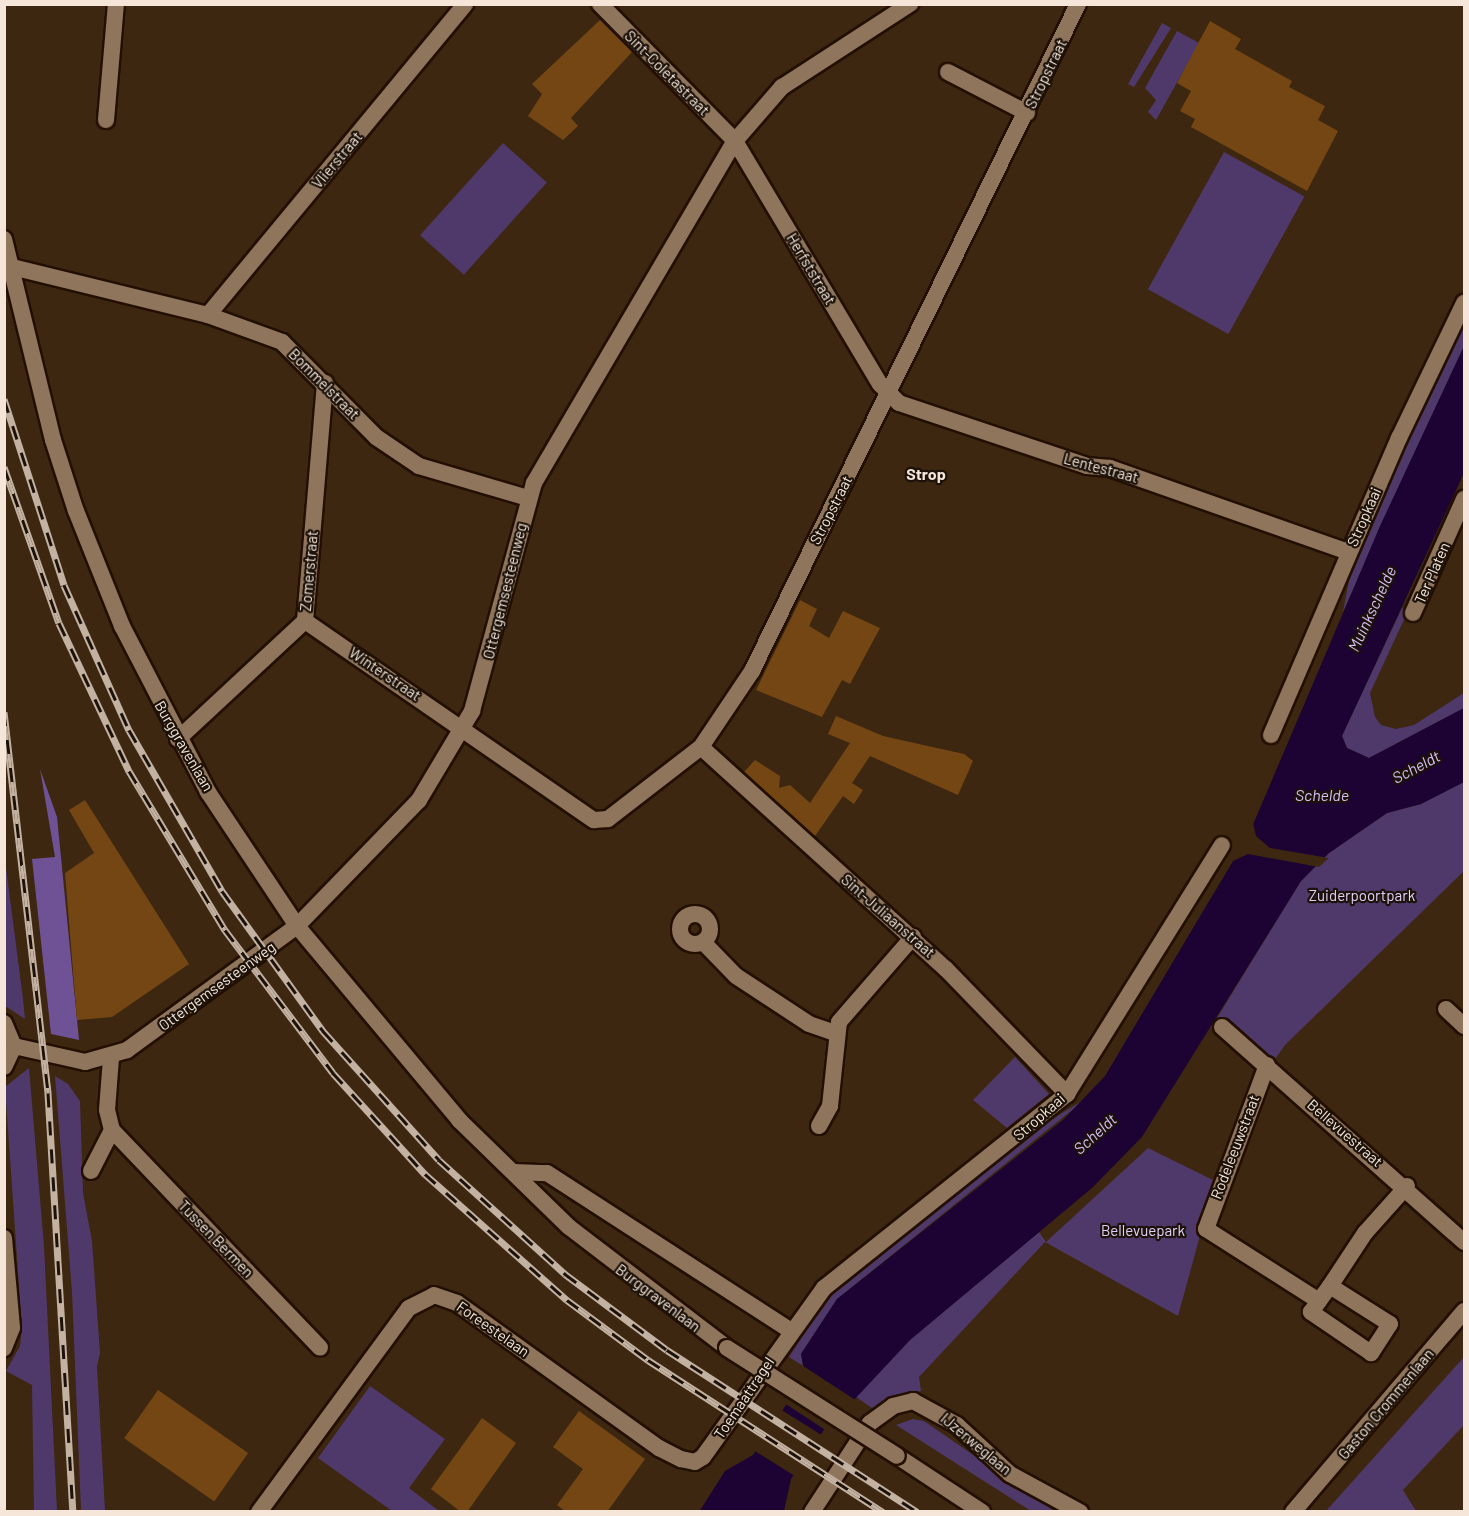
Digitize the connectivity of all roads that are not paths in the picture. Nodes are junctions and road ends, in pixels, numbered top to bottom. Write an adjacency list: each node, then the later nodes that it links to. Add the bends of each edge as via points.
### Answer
1 (116, 4): 8 (street)
2 (465, 4): 13 (street, Vlierstraat)
3 (600, 4): 9 (street, Sint-Coletastraat)
4 (910, 4): 9 (street, Ottergemsesteenweg, via 782,87)
5 (1078, 4): 7 (street, Stropstraat)
6 (948, 72): 7 (street)
7 (1027, 113): 15 (street, Stropstraat)
8 (106, 120)
9 (735, 141): 15 (street, Herfststraat); 16 (street, Ottergemsesteenweg)
10 (4, 239): 11 (street, Burggravenlaan)
11 (7, 265): 13 (street, Bommelstraat); 23 (street, Burggravenlaan, via 76,511 122,626)
12 (1464, 303): 18 (street, Stropkaai)
13 (208, 315): 14 (street, Bommelstraat, via 282,342)
14 (325, 383): 16 (street, Bommelstraat, via 376,437 419,466); 20 (street, Zomerstraat)
15 (889, 395): 18 (street, Lentestraat, via 898,403 1087,466 1121,472); 24 (street, Stropstraat, via 752,671)
16 (528, 498): 21 (street, Ottergemsesteenweg, via 483,679)
17 (1464, 499): 19 (street, Ter Platen)
18 (1349, 552): 22 (street, Stropkaai)
19 (1413, 613)
20 (305, 621): 21 (street, Winterstraat); 23 (street, Zomerstraat)
21 (464, 727): 24 (street, Stropstraat, via 543,788 599,821); 26 (street, Ottergemsesteenweg, via 419,800)
22 (1271, 735)
23 (178, 740): 26 (street, Burggravenlaan)
24 (701, 747): 27 (street, Sint-Juliaanstraat)
25 (1222, 845): 38 (street, Stropkaai)
26 (297, 926): 35 (street, Ottergemsesteenweg); 42 (street, Burggravenlaan, via 419,1077)
27 (913, 937): 33 (street, via 839,1022); 38 (street, Sint-Juliaanstraat)
28 (703, 942): 33 (street, via 736,975 809,1024)
29 (1446, 1009): 31 (street)
30 (4, 1023): 34 (street)
31 (1464, 1026)
32 (1222, 1028): 36 (street, Bellevuestraat)
33 (835, 1033): 39 (street, via 830,1106)
34 (14, 1046): 35 (street, via 70,1060); 37 (street)
35 (111, 1058): 40 (street, via 107,1110)
36 (1267, 1065): 43 (street, Bellevuestraat); 47 (street, Rodeleeuwstraat, via 1206,1229)
37 (4, 1067)
38 (1066, 1094): 49 (street, Stropkaai, via 824,1288)
39 (819, 1126)
40 (112, 1130): 41 (street); 51 (street, Tussen Bermen)
41 (92, 1171)
42 (513, 1172): 49 (street, via 547,1173); 56 (street, Burggravenlaan, bridge, via 615,1265 727,1348)
43 (1407, 1186): 45 (street, Bellevuestraat); 46 (street, via 1365,1233)
44 (4, 1238): 50 (street, via 12,1329)
45 (1464, 1242)
46 (1330, 1286): 47 (street); 47 (street, via 1390,1324 1371,1353 1311,1312)
47 (1319, 1301)
48 (1464, 1311): 53 (street, Gaston Crommenlaan)
49 (790, 1330): 52 (street, Toemaattragel, via 703,1458)
50 (4, 1348)
51 (320, 1348)
52 (695, 1462): 54 (street, Foreestelaan, via 659,1448 457,1303 434,1295 409,1308)
53 (1303, 1504): 58 (street, Gaston Crommenlaan)
54 (259, 1512)
55 (812, 1512): 57 (street, IJzerweglaan, via 850,1449 878,1415 901,1402 924,1404 957,1425 1010,1474)
56 (982, 1512)
57 (1080, 1512)
58 (1293, 1512)

